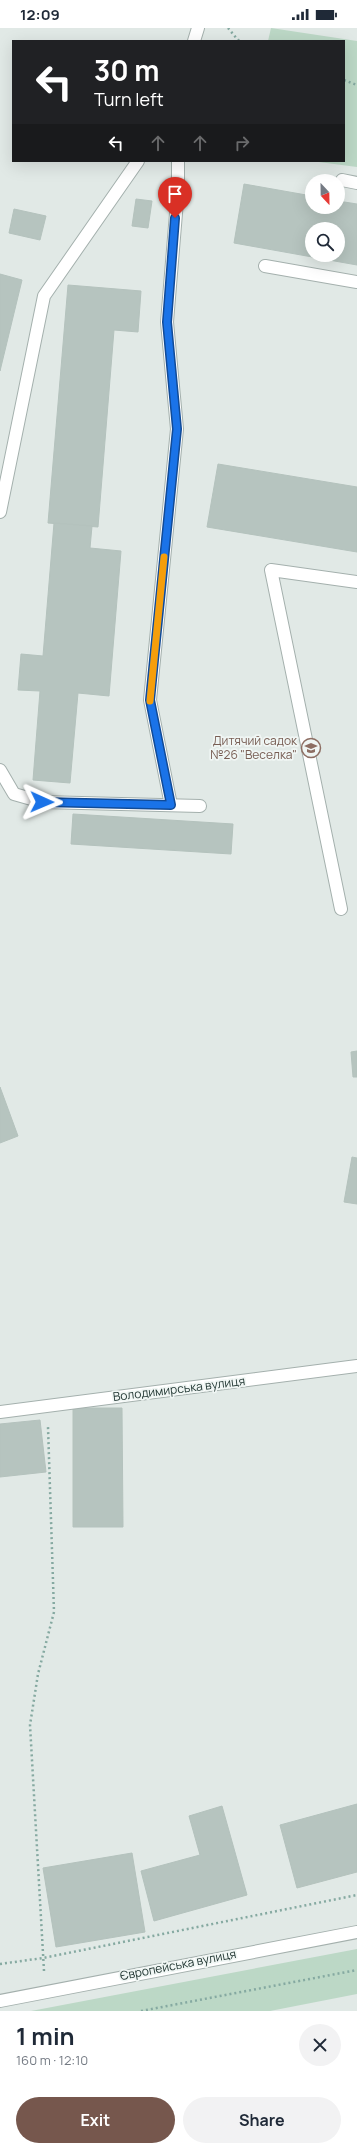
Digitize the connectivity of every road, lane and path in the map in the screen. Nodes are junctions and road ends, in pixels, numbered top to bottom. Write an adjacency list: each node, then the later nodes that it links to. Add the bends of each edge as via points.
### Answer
1 (198, 28): 3 (street)
2 (228, 28): 4 (path)
3 (194, 40)
4 (241, 40)
5 (345, 80): 6 (path)
6 (357, 85)
7 (137, 162): 13 (street, via 44,296)
8 (178, 162): 16 (street, via 167,322 177,429 150,700)
9 (345, 181): 10 (street)
10 (357, 183)
11 (265, 266): 12 (street)
12 (357, 282)
13 (0, 512)
14 (357, 582): 18 (street, via 271,570)
15 (0, 770): 16 (street, via 14,794 42,802)
16 (171, 805): 17 (street)
17 (200, 806)
18 (341, 909)
19 (357, 1366): 20 (street, Володимирська вулиця)
20 (47, 1407): 21 (street, Володимирська вулиця); 24 (path, via 54,1612 38,1674 30,1725)
21 (0, 1412)
22 (357, 1895): 24 (path)
23 (357, 1932): 27 (street, Європейська вулиця)
24 (43, 1958): 25 (path); 27 (path)
25 (0, 1964)
26 (357, 1970): 29 (path)
27 (45, 1991): 28 (street, Європейська вулиця)
28 (0, 2001)
29 (141, 2011)

